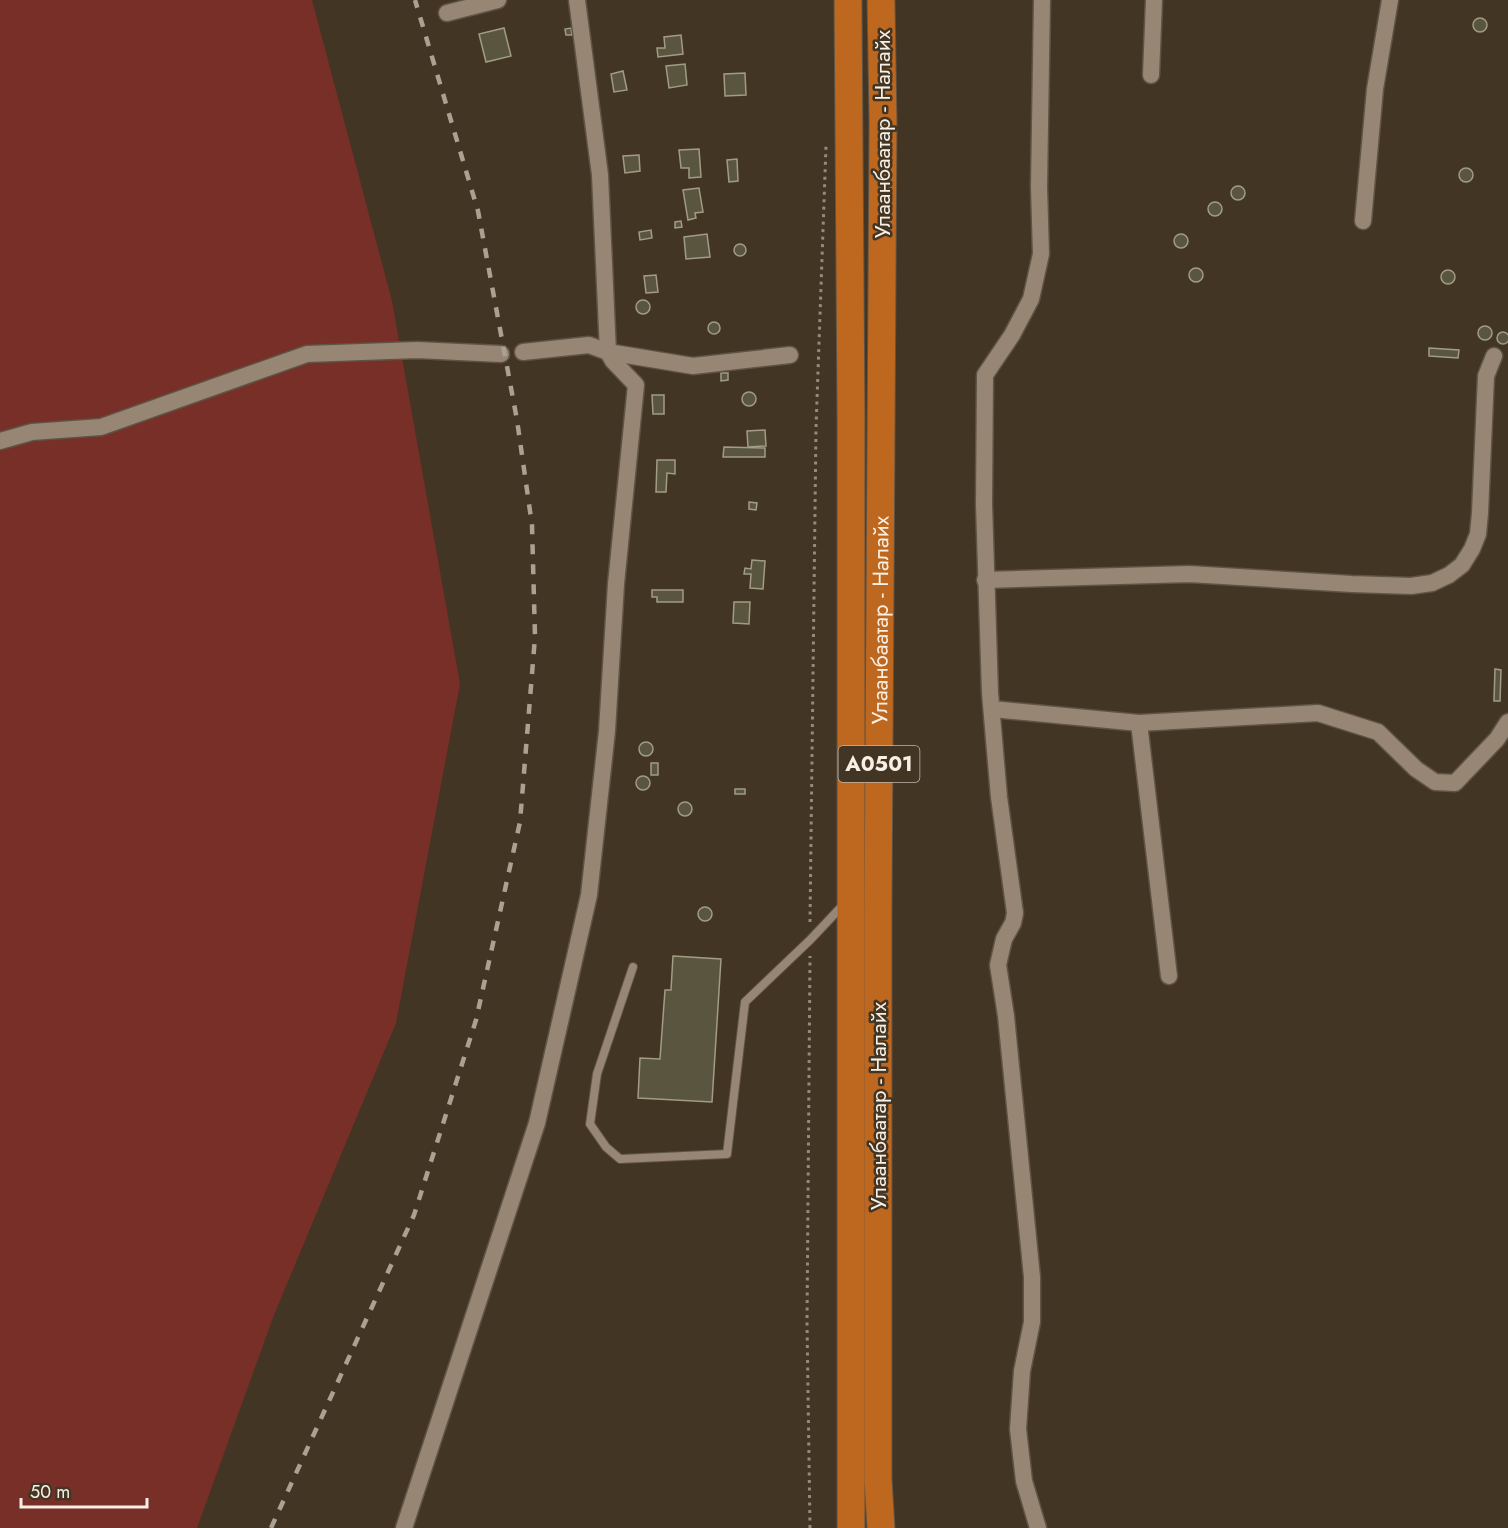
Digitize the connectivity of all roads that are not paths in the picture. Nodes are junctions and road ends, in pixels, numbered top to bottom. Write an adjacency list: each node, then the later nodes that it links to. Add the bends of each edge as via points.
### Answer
1 (498, 0): 8 (street)
2 (577, 0): 12 (street, via 600,175)
3 (848, 0): 21 (highway, Улаанбаатар - Налайх / A0501)
4 (881, 0): 26 (highway, Улаанбаатар - Налайх / A0501)
5 (1042, 0): 17 (street, via 1041,254 1031,299 985,375)
6 (1154, 0): 9 (street)
7 (1390, 0): 10 (street, via 1375,89)
8 (447, 14)
9 (1151, 75)
10 (1363, 221)
11 (523, 352): 12 (street, via 589,345)
12 (608, 352): 14 (street, via 693,366); 24 (street, via 636,385 589,895 537,1123)
13 (501, 354): 16 (street, via 417,350 307,354 101,427 32,432)
14 (790, 355)
15 (1494, 356): 17 (street, via 1486,376 1478,534 1462,565 1432,583 1352,584 1189,574)
16 (0, 441)
17 (985, 580): 18 (street)
18 (992, 709): 20 (street); 27 (street, via 1015,913 998,964 1032,1277 1032,1322 1022,1371 1018,1429 1024,1481)
19 (1508, 722): 20 (street, via 1455,783 1435,782 1378,732 1318,712)
20 (1139, 723): 23 (street)
21 (851, 897): 22 (lane, via 745,1002 727,1154 620,1159 590,1124 597,1074); 25 (highway, Улаанбаатар - Налайх / A0501)
22 (633, 967)
23 (1169, 976)
24 (404, 1528)
25 (851, 1528)
26 (880, 1528)
27 (1038, 1528)

